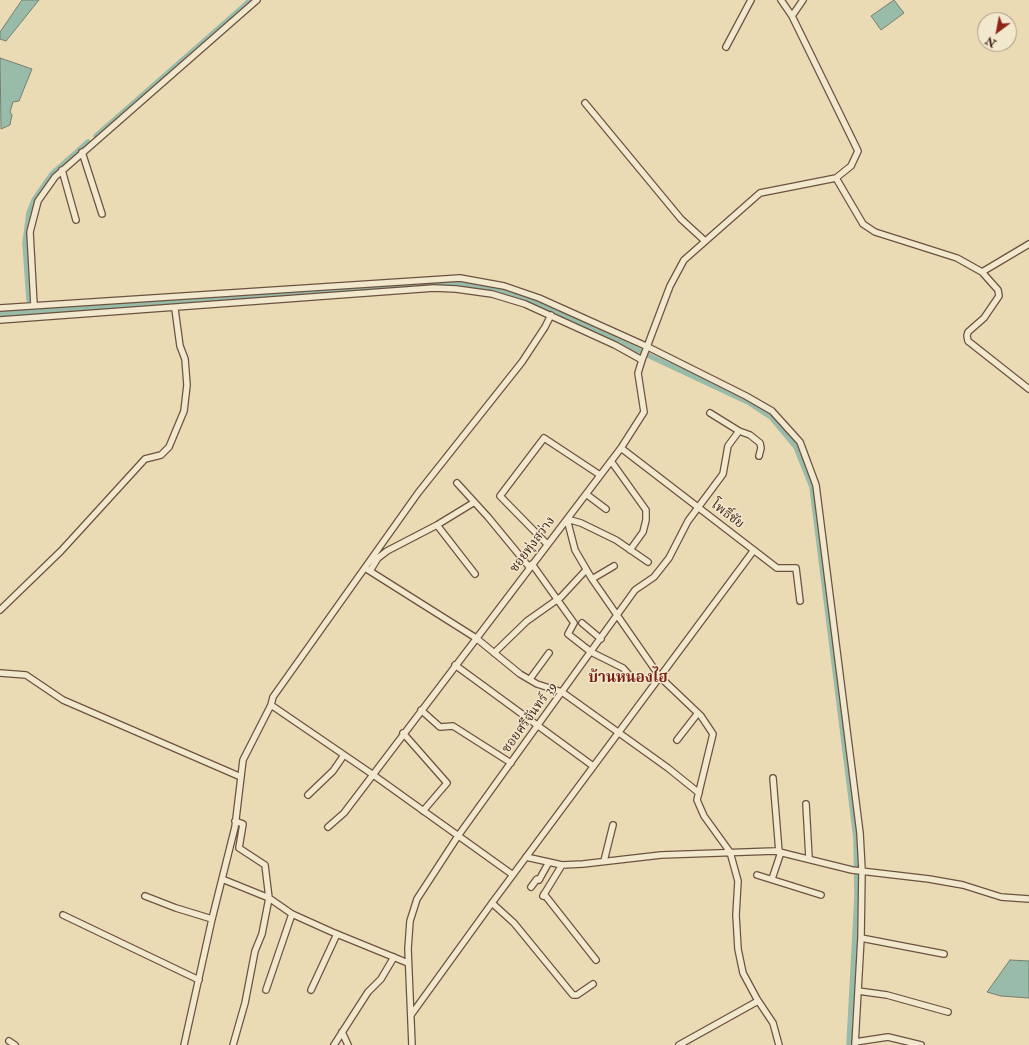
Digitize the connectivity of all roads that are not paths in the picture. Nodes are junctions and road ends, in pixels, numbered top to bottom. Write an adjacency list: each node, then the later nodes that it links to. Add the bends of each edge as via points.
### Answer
1 (257, 0): 8 (street)
2 (751, 0): 6 (street)
3 (781, 0): 5 (street)
4 (803, 0): 5 (street)
5 (792, 16): 10 (street, via 858,152 851,166)
6 (726, 47)
7 (585, 103): 13 (street, via 681,219)
8 (82, 152): 9 (street); 11 (street)
9 (62, 170): 12 (street); 16 (street, via 38,201 30,232)
10 (836, 178): 13 (street, ซอยทุ่งสว่าง, via 760,193); 15 (street, via 863,224 875,232 957,258)
11 (102, 214)
12 (76, 220)
13 (705, 241): 21 (street, ซอยทุ่งสว่าง, via 684,260 670,286)
14 (1029, 244): 15 (street)
15 (982, 272): 23 (street, via 998,290 999,296 984,318 968,332 968,340)
16 (34, 305): 17 (street); 21 (street, via 460,278 504,286 539,298)
17 (0, 308)
18 (175, 309): 19 (street, via 434,288 492,294); 20 (street); 49 (street, via 180,346 185,359 187,385 184,411 169,447 161,455 145,459 61,551)
19 (551, 315): 22 (street); 43 (street, via 522,362 418,493)
20 (0, 320)
21 (647, 349): 22 (street, ซอยทุ่งสว่าง); 91 (street, via 772,411 800,442 816,485 860,833)
22 (642, 359): 26 (street, ซอยทุ่งสว่าง, via 638,373 644,412)
23 (1029, 389)
24 (710, 413): 25 (street)
25 (739, 431): 27 (street, via 760,443); 33 (street, ซอยศรีจันทร์ 39, via 728,446 723,474)
26 (621, 448): 28 (street, ซอยทุ่งสว่าง); 33 (street, โพธิ์ชัย)
27 (759, 456)
28 (611, 461): 29 (street, ซอยทุ่งสว่าง); 38 (street, via 646,510 643,532)
29 (600, 476): 31 (street, ซอยทุ่งสว่าง); 37 (street, via 544,438 500,496)
30 (456, 484): 32 (street)
31 (586, 494): 34 (street); 35 (street, ซอยทุ่งสว่าง)
32 (473, 502): 36 (street); 41 (street)
33 (699, 508): 39 (street, โพธิ์ชัย); 50 (street, ซอยศรีจันทร์ 39, via 688,521 669,558 654,577 635,590)
34 (606, 509)
35 (567, 519): 37 (street, ซอยทุ่งสว่าง); 38 (street, via 597,530); 44 (street, via 575,550)
36 (437, 525): 43 (street, via 387,551); 45 (street)
37 (547, 544): 41 (street, ซอยทุ่งสว่าง)
38 (630, 550): 40 (street)
39 (754, 550): 48 (street, โพธิ์ชัย, via 777,568 796,568); 60 (street)
40 (648, 562)
41 (531, 566): 47 (street); 52 (street, ซอยทุ่งสว่าง)
42 (614, 566): 46 (street)
43 (367, 570): 52 (street); 63 (street, via 273,697)
44 (586, 570): 46 (street); 47 (street)
45 (475, 574)
46 (592, 579): 50 (street)
47 (556, 600): 54 (street, via 574,623 568,634); 55 (street, via 527,621)
48 (800, 601)
49 (0, 610)
50 (618, 615): 53 (street, ซอยศรีจันทร์ 39); 60 (street)
51 (582, 623): 53 (street)
52 (476, 638): 55 (street); 57 (street, ซอยทุ่งสว่าง)
53 (601, 639): 54 (street, ซอยศรีจันทร์ 39)
54 (591, 652): 59 (street, via 623,668); 62 (street, ซอยศรีจันทร์ 39)
55 (494, 653): 61 (street)
56 (549, 653): 61 (street)
57 (455, 665): 64 (street, ซอยทุ่งสว่าง); 66 (street)
58 (0, 672): 74 (street, via 26,675 63,700)
59 (630, 676)
60 (660, 677): 65 (street); 68 (street)
61 (530, 679): 62 (street)
62 (562, 692): 66 (street, ซอยศรีจันทร์ 39); 68 (street)
63 (271, 705): 70 (street); 74 (street, via 243,760)
64 (420, 710): 67 (street, ซอยทุ่งสว่าง); 71 (street, via 440,727 452,726)
65 (698, 713): 69 (street); 76 (street, via 713,734)
66 (538, 725): 71 (street, ซอยศรีจันทร์ 39); 72 (street)
67 (403, 733): 73 (street, ซอยทุ่งสว่าง); 79 (street, via 447,783)
68 (618, 733): 72 (street); 76 (street)
69 (677, 740)
70 (344, 755): 73 (street); 77 (street, via 333,771)
71 (511, 763): 83 (street, ซอยศรีจันทร์ 39)
72 (594, 766): 86 (street)
73 (372, 774): 79 (street); 82 (street, ซอยทุ่งสว่าง, via 344,813)
74 (241, 777): 80 (street)
75 (773, 778): 85 (street)
76 (699, 793): 84 (street, via 697,800 704,816)
77 (308, 795)
78 (806, 804): 87 (street)
79 (423, 811): 83 (street)
80 (236, 821): 95 (street); 99 (street, via 243,824 239,848 265,865)
81 (613, 825): 88 (street)
82 (328, 828)
83 (458, 836): 93 (street); 110 (street, ซอยศรีจันทร์ 39, via 417,899 410,921)
84 (730, 852): 85 (street); 88 (street); 116 (street, via 738,881 738,949 743,973)
85 (780, 852): 87 (street); 94 (street)
86 (526, 858): 89 (street); 93 (street)
87 (809, 858): 91 (street)
88 (604, 861): 90 (street)
89 (549, 862): 90 (street); 96 (street, via 539,880 537,879)
90 (562, 864): 109 (street, via 543,895)
91 (860, 870): 100 (street, via 929,879 963,885 1001,897); 106 (street)
92 (757, 874): 94 (street)
93 (513, 875): 101 (street)
94 (772, 879): 97 (street)
95 (222, 880): 99 (street); 104 (street)
96 (531, 887)
97 (821, 895)
98 (145, 896): 104 (street)
99 (269, 898): 102 (street); 124 (street)
100 (1029, 899)
101 (492, 903): 112 (street, via 514,923 573,996); 118 (street)
102 (292, 914): 105 (street); 113 (street)
103 (63, 915): 111 (street)
104 (212, 919): 111 (street)
105 (337, 934): 108 (street); 114 (street)
106 (861, 938): 107 (street); 115 (street)
107 (944, 954)
108 (394, 957): 110 (street); 119 (street)
109 (596, 960)
110 (408, 962): 118 (street, ซอยศรีจันทร์ 39)
111 (199, 980): 123 (street)
112 (593, 984)
113 (266, 990)
114 (311, 990)
115 (858, 991): 117 (street, via 887,995); 121 (street)
116 (755, 995): 128 (street, via 758,1001); 129 (street, via 773,1023)
117 (948, 1012)
118 (411, 1016): 127 (street, ซอยศรีจันทร์ 39)
119 (342, 1032): 125 (street); 126 (street)
120 (9, 1041): 122 (street)
121 (855, 1043): 130 (street, via 888,1037)
122 (15, 1045)
123 (184, 1045)
124 (233, 1045)
125 (334, 1045)
126 (348, 1045)
127 (412, 1045)
128 (679, 1045)
129 (778, 1045)
130 (922, 1045)

